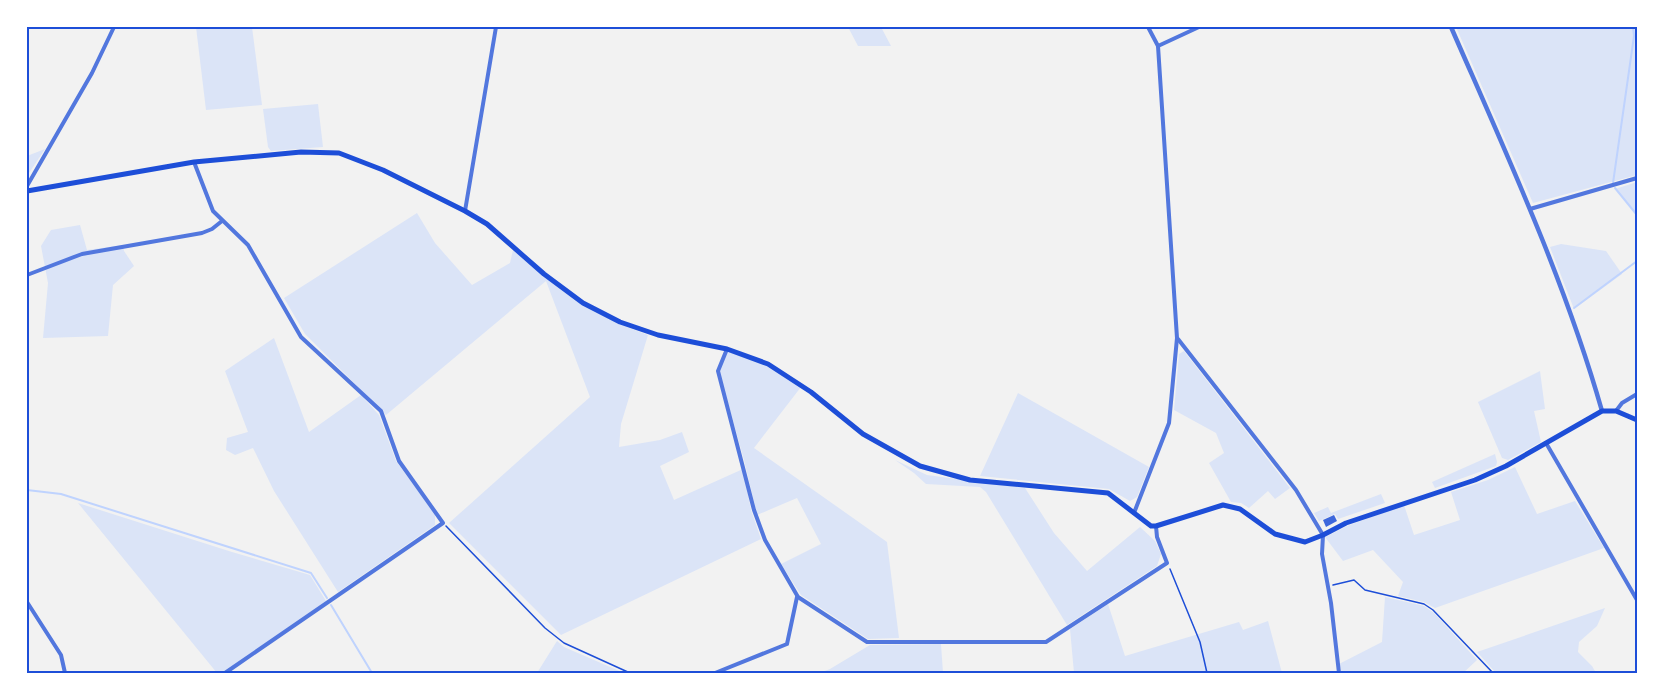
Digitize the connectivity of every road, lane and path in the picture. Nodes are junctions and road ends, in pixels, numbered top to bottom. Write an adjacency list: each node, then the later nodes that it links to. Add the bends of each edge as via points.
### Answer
1 (114, 27): 9 (street)
2 (496, 27): 12 (street)
3 (1148, 27): 6 (street)
4 (1199, 27): 6 (street)
5 (1451, 27): 11 (street)
6 (1158, 46): 15 (street)
7 (194, 162): 10 (main road); 12 (main road, via 301,152 339,153); 13 (street, via 213,212)
8 (1637, 178): 11 (street)
9 (27, 186)
10 (27, 191)
11 (1530, 210): 18 (street, via 1573,317)
12 (465, 211): 16 (main road, via 487,224 583,303 658,335)
13 (222, 221): 14 (street, via 202,233 82,254); 23 (street, via 248,246 301,337 381,411 399,461)
14 (27, 275)
15 (1178, 338): 22 (street, via 1169,423); 25 (street, via 1282,472)
16 (727, 349): 22 (main road, via 768,364 863,434 920,466 970,480 1108,493); 28 (street, via 718,371 754,510 765,540)
17 (1637, 394): 19 (street)
18 (1602, 411): 19 (main road); 21 (main road)
19 (1616, 411): 20 (main road)
20 (1637, 420)
21 (1546, 443): 25 (main road, via 1475,480 1346,523); 29 (street)
22 (1134, 513): 24 (main road)
23 (443, 523): 32 (street); 33 (path, via 545,628 564,643)
24 (1156, 526): 25 (main road, via 1223,505 1240,509 1275,534 1305,542); 26 (street, via 1156,537)
25 (1323, 535): 27 (street)
26 (1167, 563): 28 (street, via 1046,642 867,642); 35 (path, via 1200,642)
27 (1328, 586): 36 (street); 37 (path, via 1354,580 1365,590 1424,604)
28 (798, 597): 34 (street, via 786,644)
29 (1637, 600)
30 (27, 602): 31 (street, via 61,655)
31 (65, 673)
32 (225, 673)
33 (630, 673)
34 (715, 673)
35 (1207, 673)
36 (1339, 673)
37 (1492, 673)

